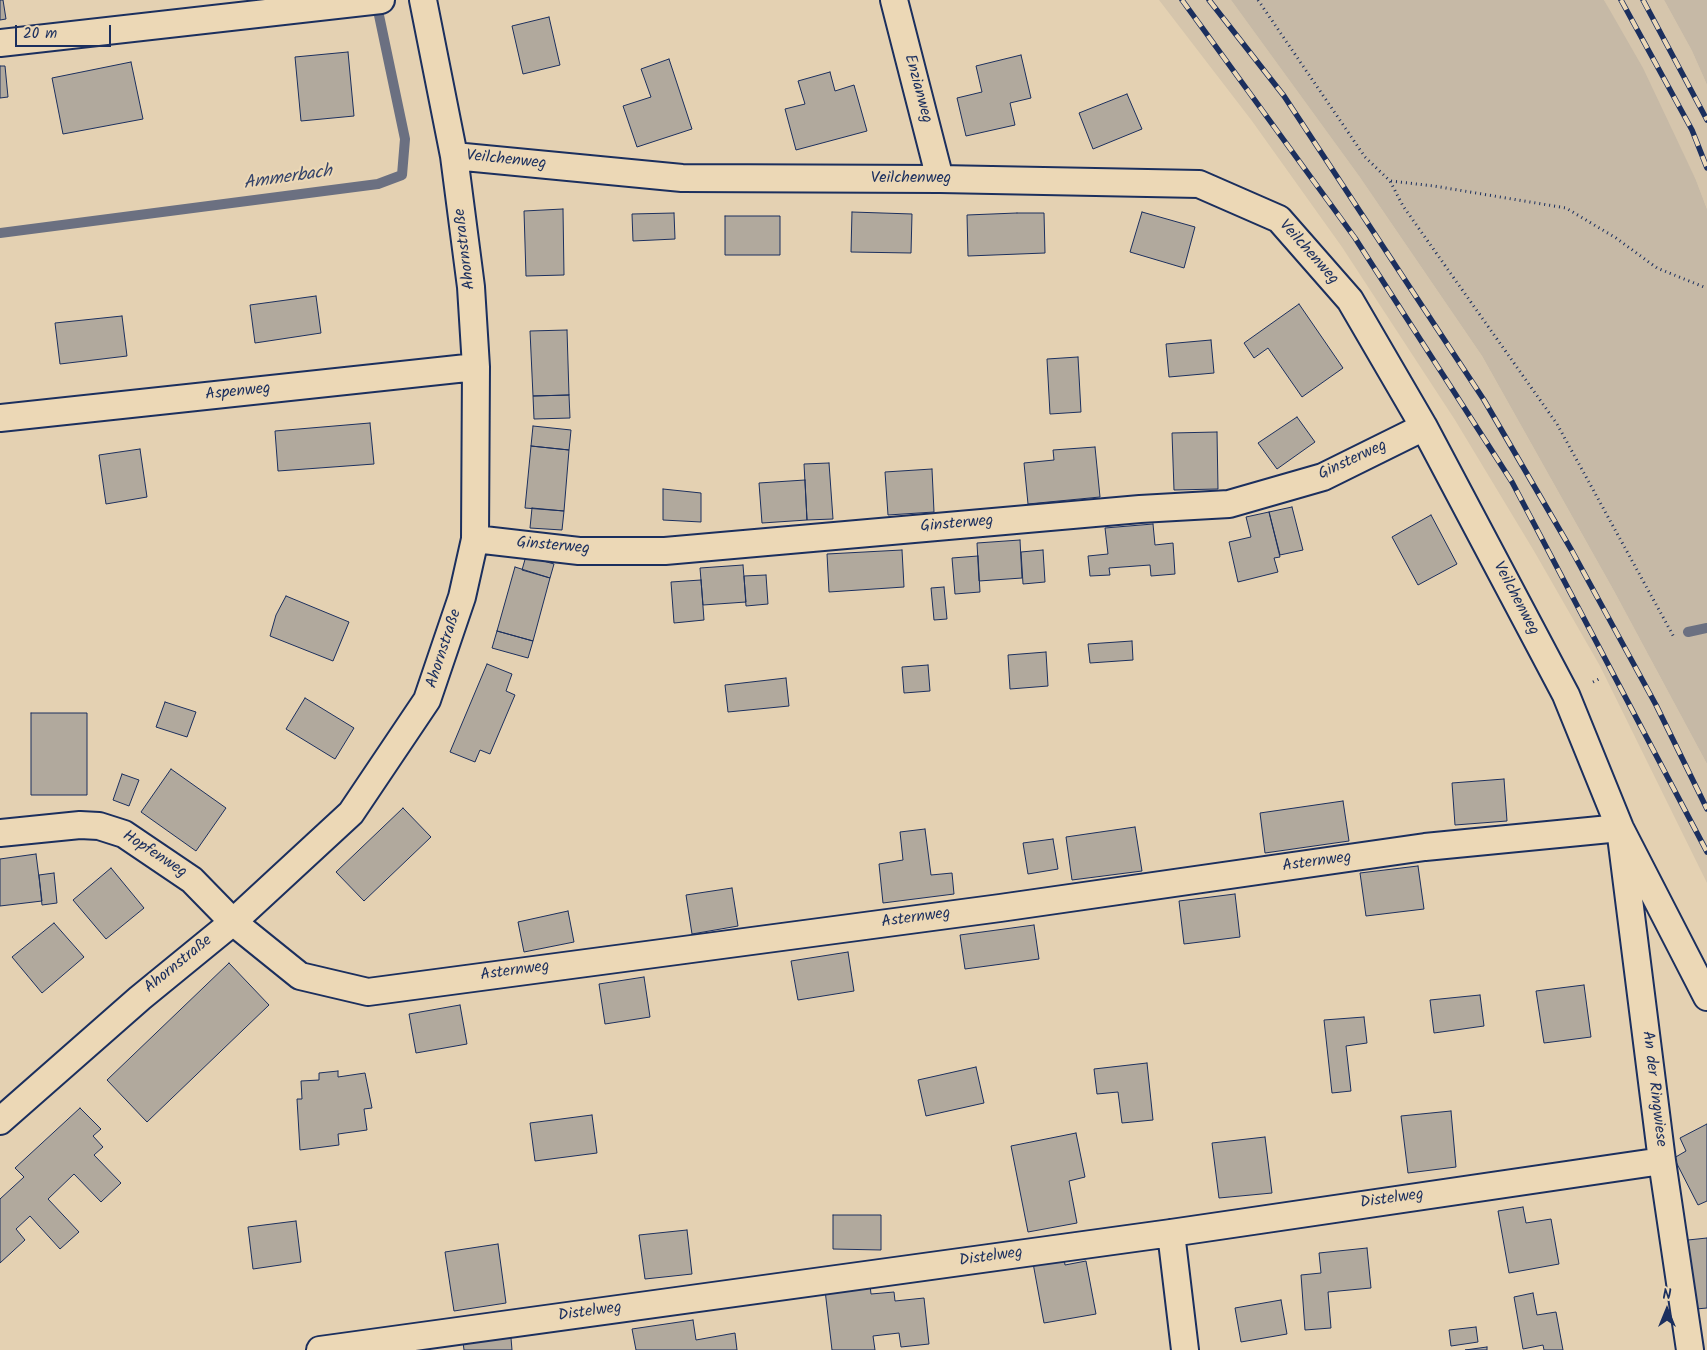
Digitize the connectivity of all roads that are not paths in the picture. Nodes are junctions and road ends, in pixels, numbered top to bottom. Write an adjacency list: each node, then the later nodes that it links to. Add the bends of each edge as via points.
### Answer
1 (422, 0): 5 (street, Ahornstraße)
2 (894, 0): 6 (street, Enzianweg)
3 (374, 1): 4 (street)
4 (0, 42)
5 (454, 156): 6 (street, Veilchenweg, via 682,178); 7 (street, Ahornstraße, via 471,287)
6 (940, 179): 9 (street, Veilchenweg, via 1199,184 1279,219 1350,300)
7 (476, 367): 8 (street, Aspenweg); 10 (street, Ahornstraße)
8 (0, 418)
9 (1424, 427): 10 (street, Ginsterweg, via 1323,477 1229,504 665,551 579,551); 11 (street, Veilchenweg, via 1566,695)
10 (475, 539): 13 (street, Ahornstraße, via 462,597 427,700 351,813)
11 (1620, 828): 13 (street, Asternweg, via 1425,848 368,992 300,976); 14 (street, Veilchenweg); 16 (street, An der Ringwiese)
12 (0, 833): 13 (street, Hopfenweg, via 80,825 114,830 136,840 192,880)
13 (233, 922): 15 (street, Ahornstraße, via 140,998)
14 (1707, 997)
15 (0, 1121)
16 (1662, 1161): 17 (street, Distelweg); 20 (street, An der Ringwiese)
17 (1171, 1233): 18 (street, Distelweg); 19 (street)
18 (320, 1350)
19 (1185, 1350)
20 (1690, 1350)

